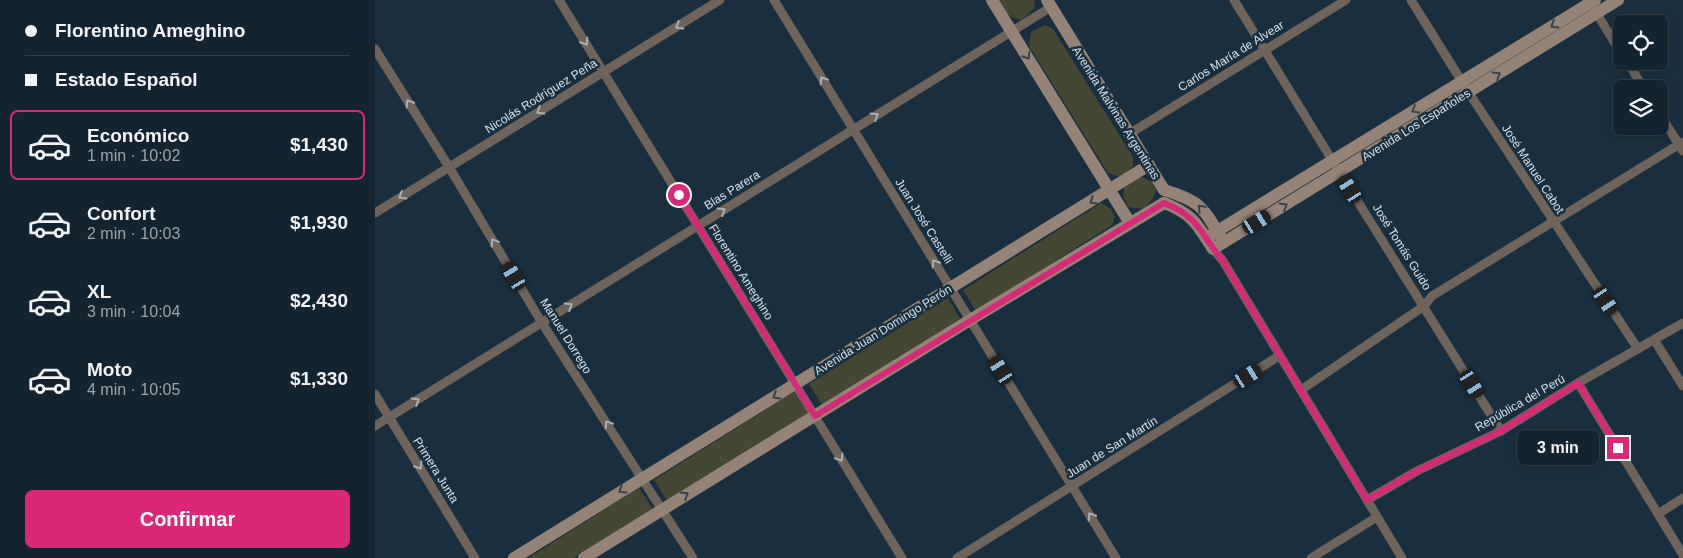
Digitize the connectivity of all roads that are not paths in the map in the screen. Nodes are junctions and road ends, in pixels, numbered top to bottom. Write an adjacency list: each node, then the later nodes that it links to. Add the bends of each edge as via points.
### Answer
1 (559, 0): 15 (street, Florentino Ameghino, one-way to 15)
2 (720, 0): 15 (street, Nicolás Rodríguez Peña, one-way to 15)
3 (774, 0): 18 (street, Juan José Castelli, one-way to 3)
4 (992, 0): 11 (main road)
5 (1234, 0): 14 (street, José Tomás Guido)
6 (1347, 0): 14 (street, Carlos María de Alvear)
7 (1411, 0): 16 (street, José Manuel Cabot)
8 (1618, 0): 10 (main road, Avenida Los Españoles)
9 (1049, 4): 11 (street, Blas Parera); 19 (main road, Avenida Malvinas Argentinas)
10 (1593, 4): 12 (street); 16 (main road, Avenida Los Españoles)
11 (1012, 32): 18 (street, Blas Parera, one-way to 11); 25 (main road, one-way to 25)
12 (1613, 38)
13 (375, 49): 23 (street, Manuel Dorrego, one-way to 13)
14 (1266, 50): 19 (street, Carlos María de Alvear); 21 (street, José Tomás Guido)
15 (603, 72): 23 (street, Nicolás Rodríguez Peña, one-way to 23); 30 (street, Florentino Ameghino)
16 (1465, 88): 21 (main road, Avenida Los Españoles, one-way to 21); 24 (main road, Avenida Los Españoles); 28 (street, José Manuel Cabot)
17 (1668, 125): 20 (street)
18 (853, 130): 30 (street, Blas Parera, one-way to 18); 35 (street, Juan José Castelli, one-way to 18)
19 (1129, 134): 22 (main road, Avenida Malvinas Argentinas)
20 (1682, 146): 28 (street)
21 (1332, 160): 24 (street, José Tomás Guido); 31 (main road, Avenida Los Españoles)
22 (1149, 166): 25 (main road, Avenida Juan Domingo Perón); 26 (main road, Avenida Malvinas Argentinas)
23 (449, 167): 27 (street, Nicolás Rodríguez Peña, one-way to 27); 38 (street, Manuel Dorrego, one-way to 23)
24 (1339, 172): 31 (main road, Avenida Los Españoles, one-way to 24); 36 (street, José Tomás Guido)
25 (1110, 190): 29 (main road); 35 (main road, Avenida Juan Domingo Perón, one-way to 35)
26 (1164, 197): 29 (main road); 31 (main road, Avenida Malvinas Argentinas, one-way to 26, via 1197,203 1186,196); 32 (main road, via 1197,223)
27 (375, 213)
28 (1553, 222): 36 (street, via 1432,296); 41 (street, José Manuel Cabot)
29 (1130, 223): 37 (main road)
30 (698, 226): 38 (street, Blas Parera, one-way to 30); 44 (street, Florentino Ameghino)
31 (1220, 237): 32 (main road, Avenida Los Españoles); 33 (main road, Avenida Los Españoles); 34 (street)
32 (1206, 238): 33 (main road)
33 (1213, 249): 34 (street)
34 (1223, 261): 42 (street)
35 (951, 288): 37 (street, Juan José Castelli); 44 (main road, Avenida Juan Domingo Perón)
36 (1424, 306): 46 (street); 51 (street, José Tomás Guido)
37 (970, 320): 48 (main road); 53 (street, Juan José Castelli)
38 (542, 323): 49 (street, Blas Parera, one-way to 38); 52 (street, Manuel Dorrego, one-way to 38)
39 (1683, 323): 40 (street, República del Perú)
40 (1655, 340): 41 (street, República del Perú); 45 (street)
41 (1638, 349): 43 (street, República del Perú)
42 (1279, 356): 46 (street); 53 (street, Juan de San Martín)
43 (1578, 383): 51 (street, República del Perú); 57 (street)
44 (795, 384): 48 (street, Florentino Ameghino); 52 (main road, Avenida Juan Domingo Perón, one-way to 52)
45 (1683, 386)
46 (1301, 390): 55 (street)
47 (375, 394): 49 (street, Primera Junta)
48 (815, 416): 56 (main road, one-way to 48); 64 (street, Florentino Ameghino, one-way to 64)
49 (389, 418): 50 (street, Blas Parera); 60 (street, Primera Junta, one-way to 60)
50 (375, 426)
51 (1501, 431): 55 (street, República del Perú, via 1417,471)
52 (642, 478): 56 (street, Manuel Dorrego); 61 (main road, Avenida Juan Domingo Perón, one-way to 61)
53 (1072, 486): 65 (street, Juan de San Martín); 66 (street, Juan José Castelli, one-way to 53)
54 (1683, 498): 57 (street)
55 (1367, 500): 58 (street)
56 (662, 510): 62 (main road); 63 (street, Manuel Dorrego)
57 (1658, 514): 59 (street)
58 (1377, 518): 67 (street); 68 (street)
59 (1683, 557)
60 (475, 558)
61 (514, 558)
62 (584, 558)
63 (693, 558)
64 (902, 558)
65 (957, 558)
66 (1116, 558)
67 (1311, 558)
68 (1402, 558)

